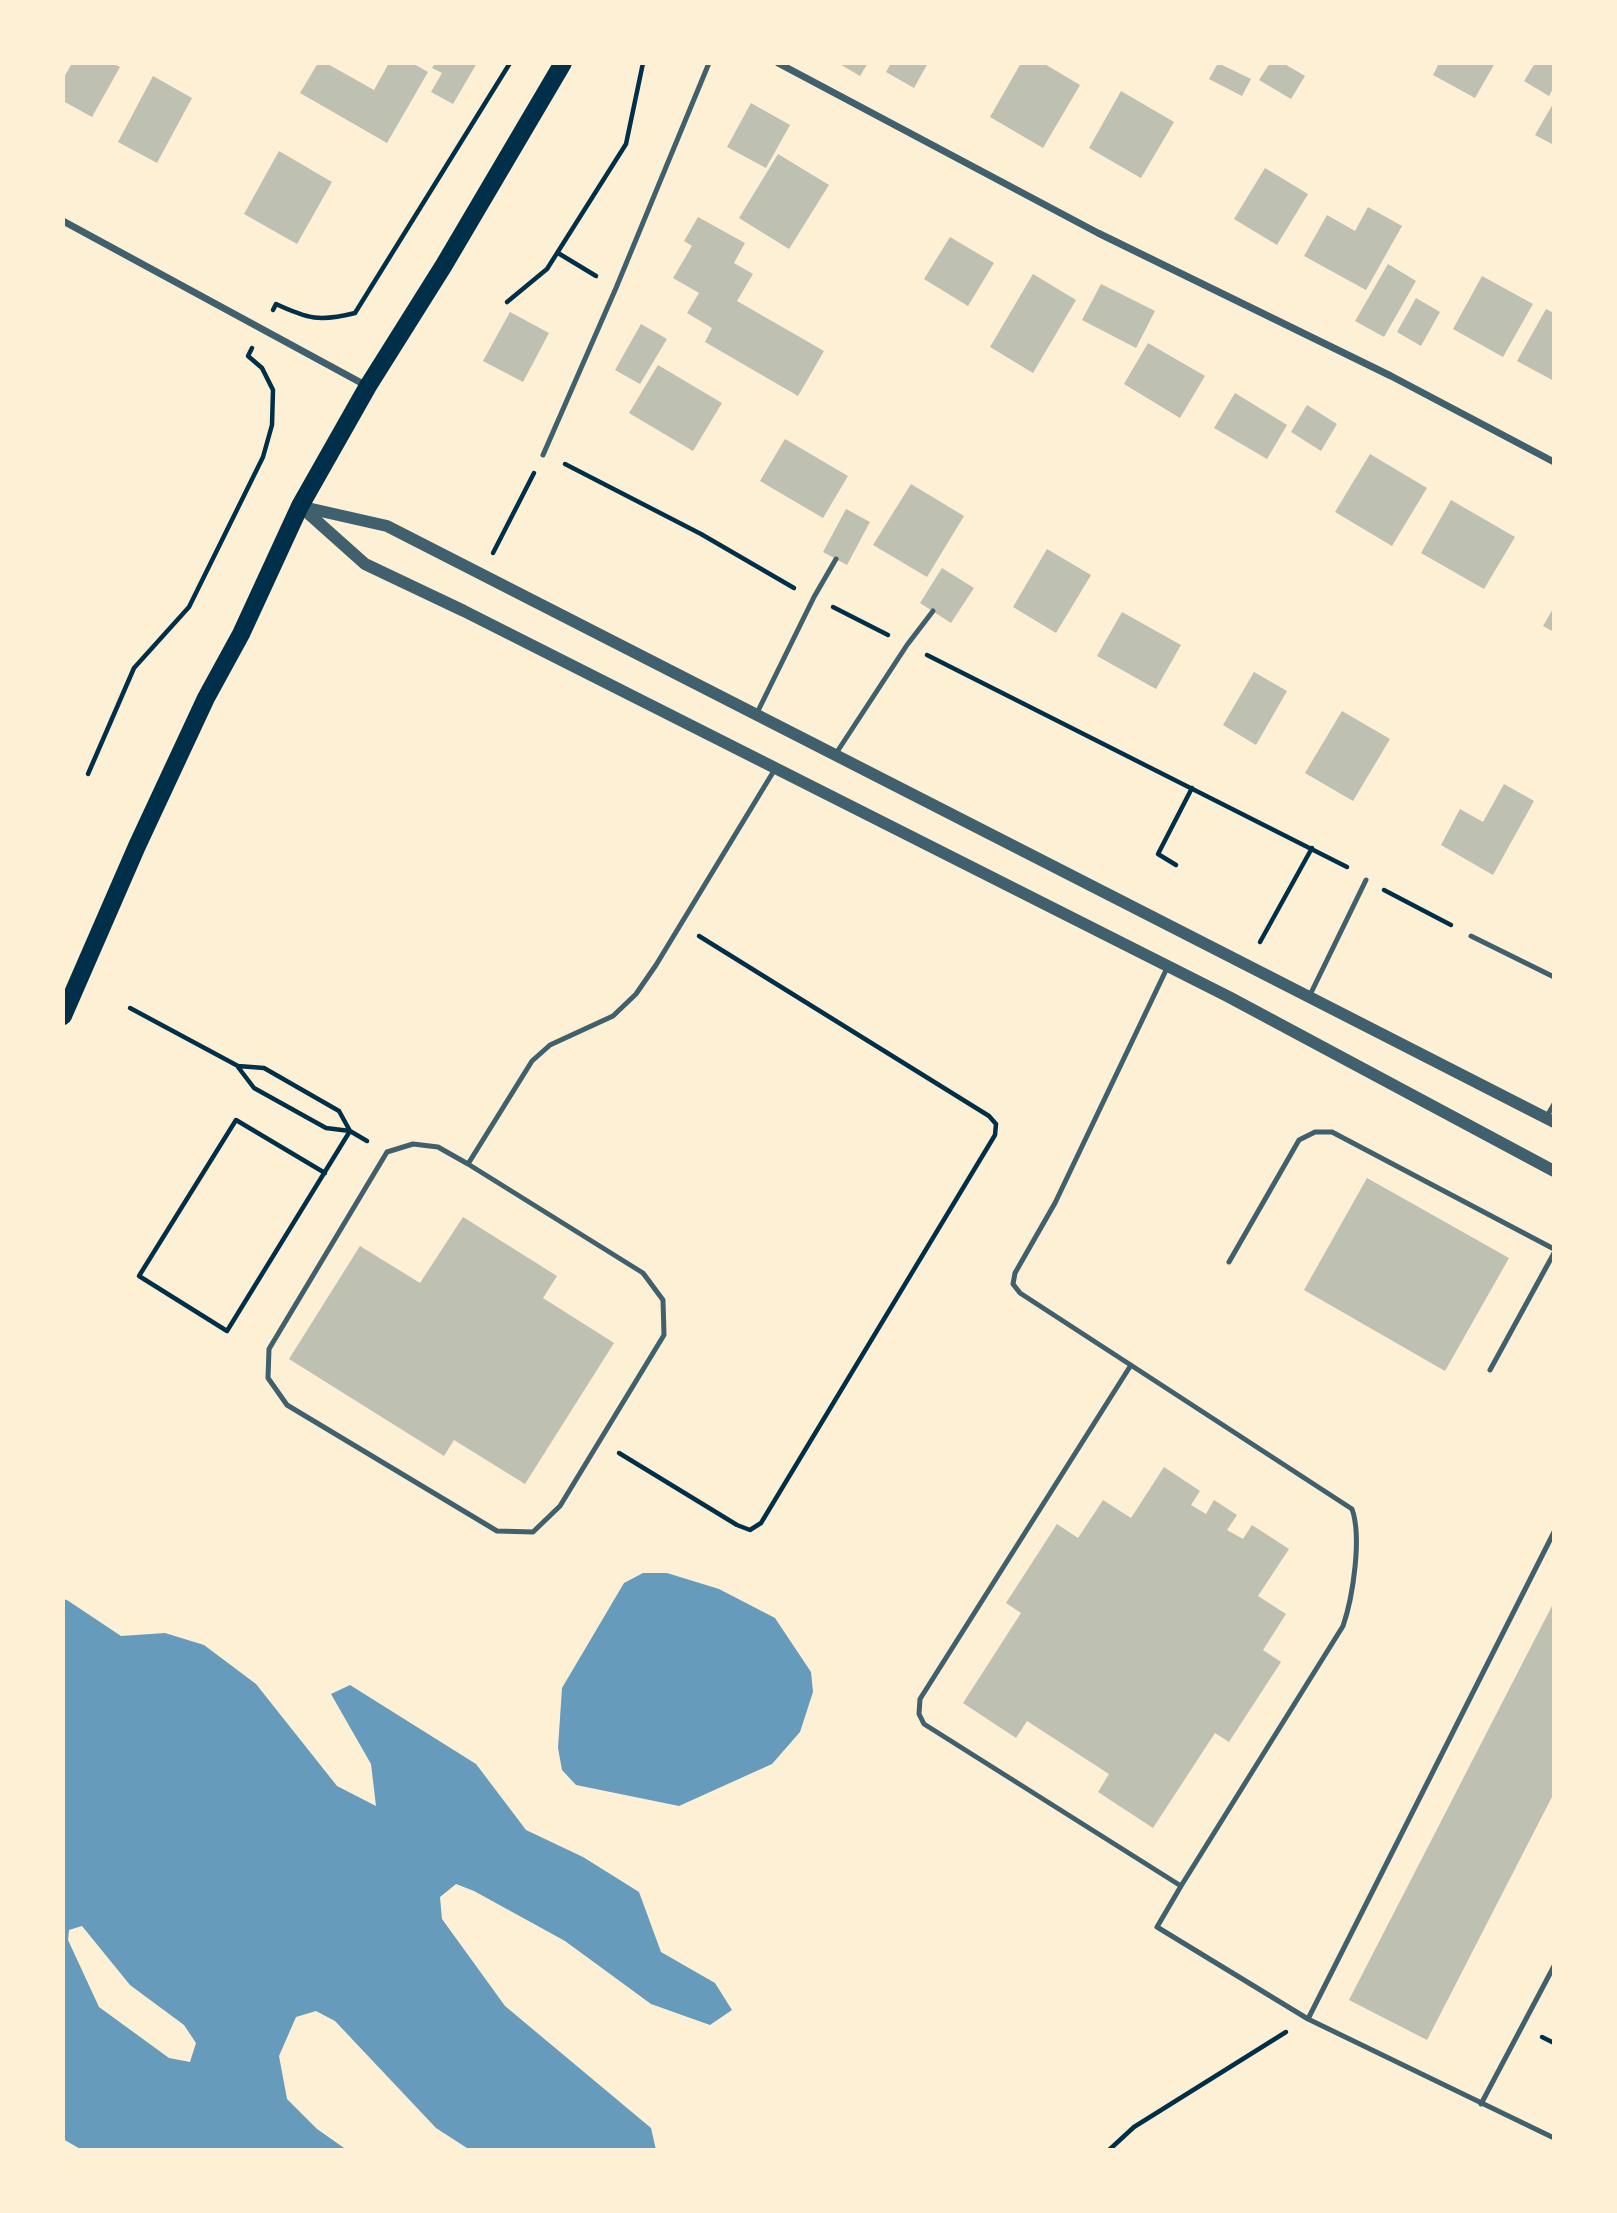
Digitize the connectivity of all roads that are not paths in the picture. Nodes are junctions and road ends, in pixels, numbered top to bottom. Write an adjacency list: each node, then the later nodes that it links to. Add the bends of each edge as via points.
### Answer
1 (563, 63): 5 (main road)
2 (709, 63): 6 (lane)
3 (778, 63): 7 (street, via 1098,233 1391,376)
4 (63, 221): 5 (street)
5 (368, 386): 8 (main road)
6 (543, 455)
7 (1554, 462)
8 (300, 506): 11 (street, via 387,526); 13 (street, via 365,564); 19 (main road, via 137,846)
9 (836, 559): 11 (lane)
10 (933, 611): 12 (lane)
11 (756, 715): 12 (street)
12 (835, 755): 18 (street)
13 (775, 769): 16 (street); 22 (lane, via 636,994 613,1016 550,1045 533,1061)
14 (1366, 880): 18 (lane)
15 (1471, 936): 17 (lane)
16 (1168, 966): 23 (street); 26 (lane, via 1013,1284)
17 (1554, 977)
18 (1309, 997): 21 (street)
19 (63, 1016)
20 (1554, 1104): 21 (lane)
21 (1550, 1119)
22 (468, 1164): 22 (lane, via 438,1147 413,1144 387,1152 269,1349 268,1378 287,1405 497,1531 533,1532 560,1506 664,1335 663,1300 643,1273)
23 (1554, 1171)
24 (1554, 1251): 25 (lane, via 1332,1132 1315,1132 1299,1140); 27 (lane)
25 (1229, 1262)
26 (1131, 1365): 29 (lane, via 1352,1508 1357,1522 1351,1602 1343,1626); 29 (lane, via 920,1699 919,1714 924,1724)
27 (1490, 1370)
28 (1554, 1532): 31 (lane)
29 (1181, 1886): 31 (lane, via 1157,1927)
30 (1554, 1966): 32 (lane)
31 (1308, 2019): 32 (lane)
32 (1481, 2104): 33 (lane)
33 (1554, 2138)

